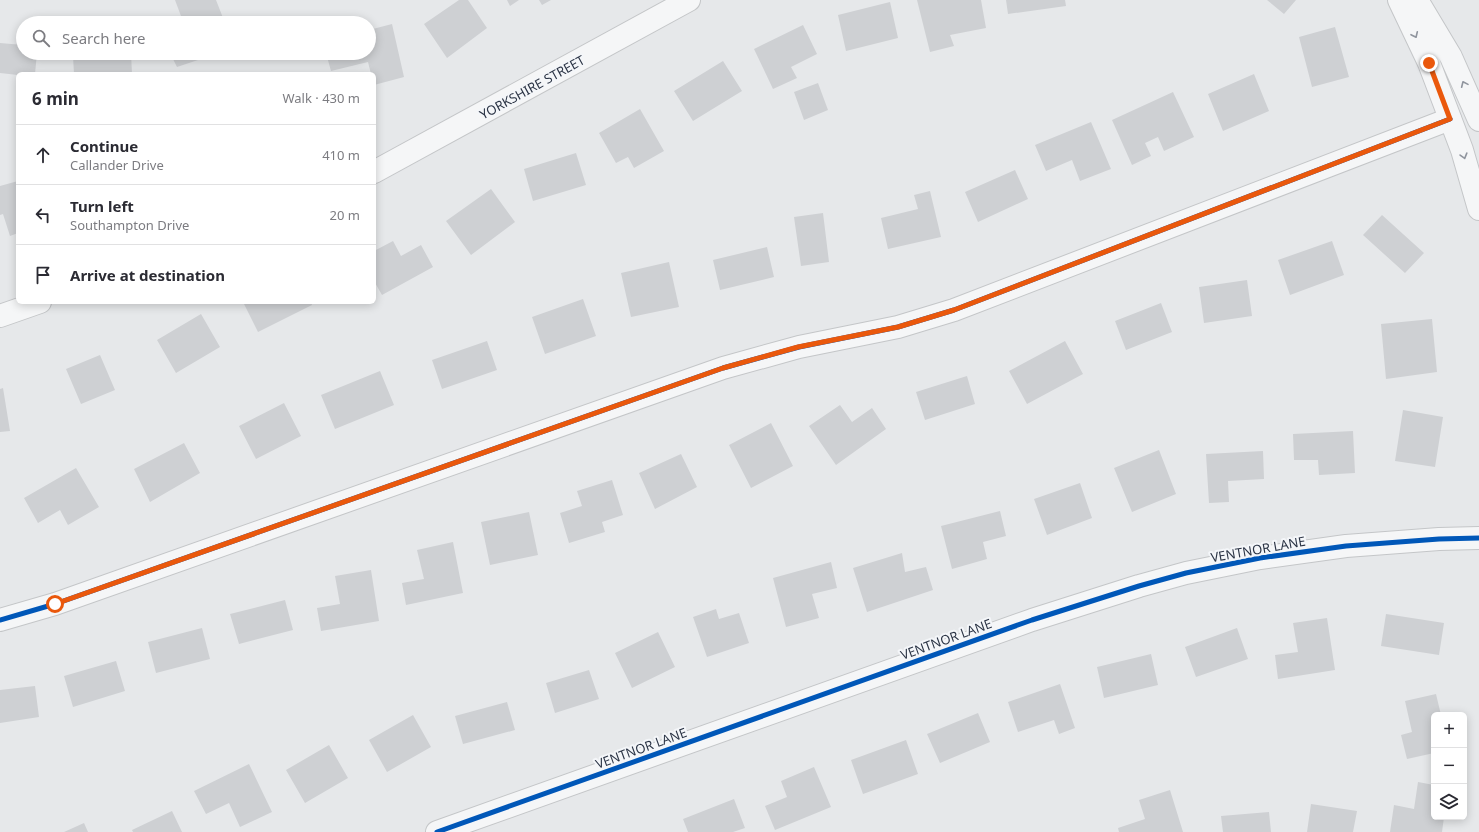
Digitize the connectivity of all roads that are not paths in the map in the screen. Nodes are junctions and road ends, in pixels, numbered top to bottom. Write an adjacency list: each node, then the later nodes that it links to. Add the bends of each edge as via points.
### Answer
1 (689, 0): 6 (street, YORKSHIRE STREET)
2 (1399, 0): 4 (street, one-way to 4, via 1429,63)
3 (1417, 0): 5 (street, one-way to 3, via 1452,57)
4 (1450, 119): 7 (street, one-way to 7); 11 (street, via 954,310 898,327 798,347 723,368 55,604)
5 (1479, 120)
6 (376, 171)
7 (1479, 209)
8 (34, 304): 9 (street)
9 (0, 316)
10 (1479, 538): 12 (street, VENTNOR LANE, via 1423,540 1315,550 1186,573 1139,586 1032,620)
11 (0, 620)
12 (437, 832)

